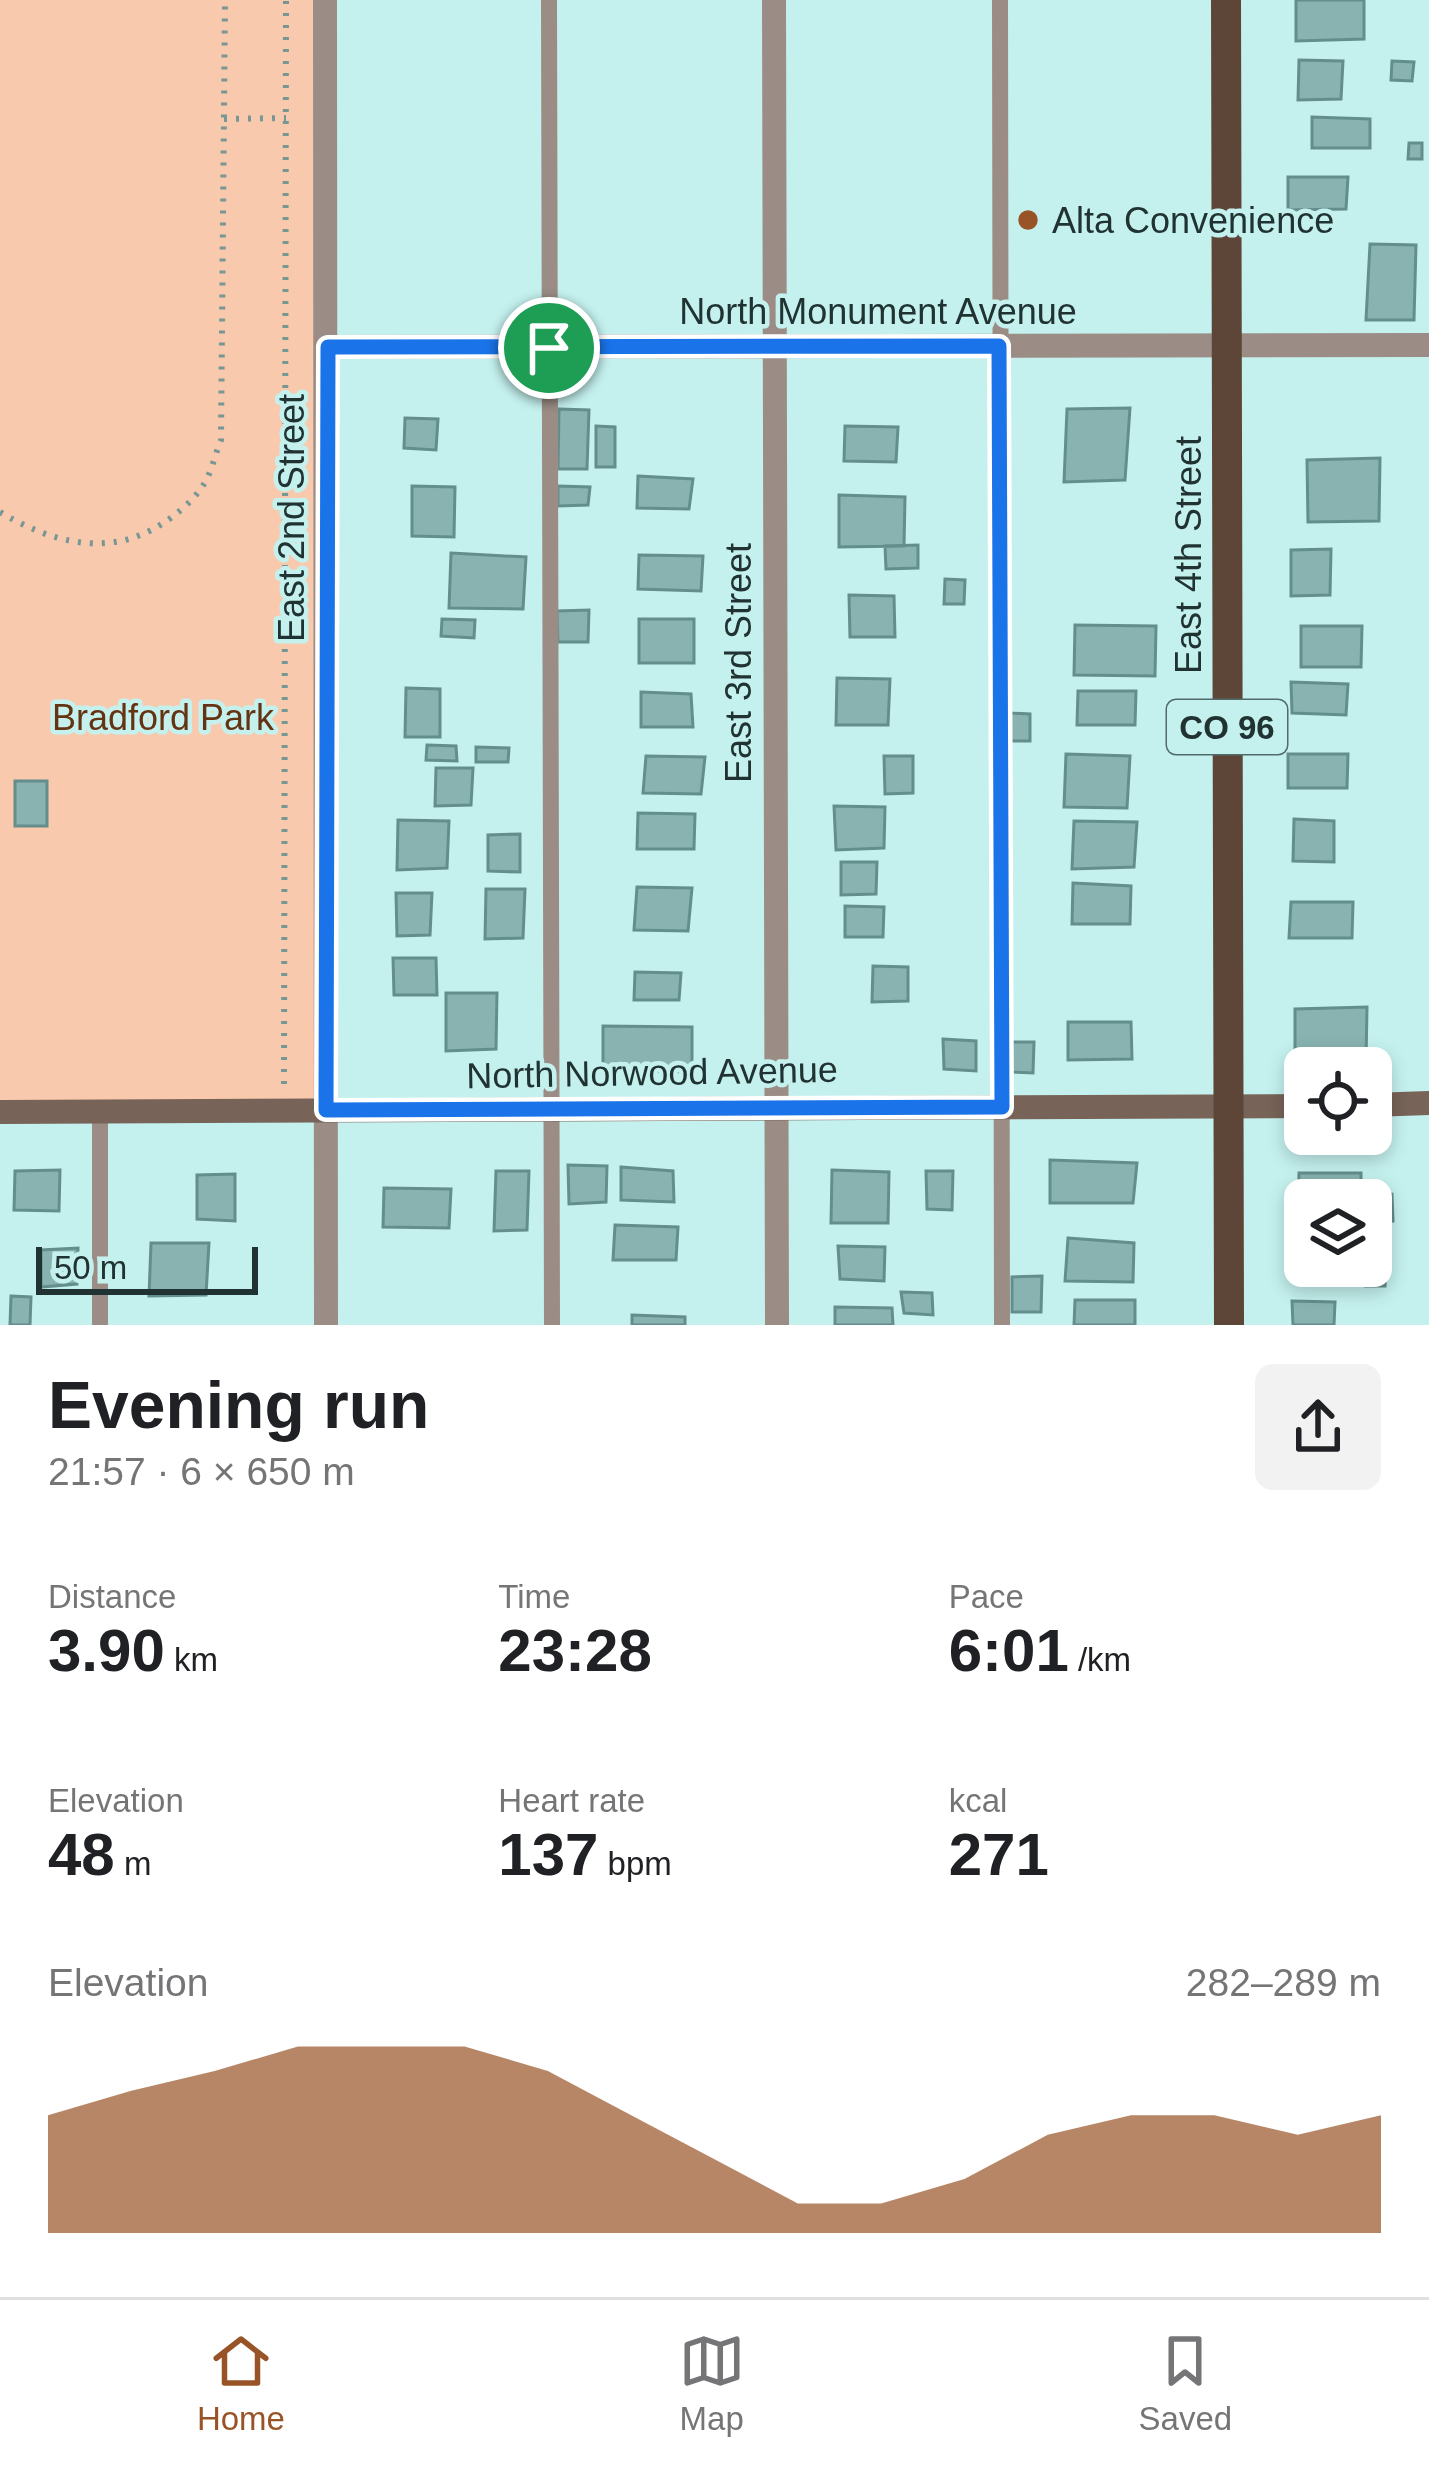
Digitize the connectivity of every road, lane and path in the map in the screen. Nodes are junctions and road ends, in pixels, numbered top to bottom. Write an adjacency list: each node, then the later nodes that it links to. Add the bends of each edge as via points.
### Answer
1 (225, 0): 9 (path)
2 (286, 0): 8 (path)
3 (325, 0): 13 (street, East 2nd Street)
4 (549, 0): 14 (lane)
5 (774, 0): 15 (street, East 3rd Street)
6 (1000, 0): 12 (lane)
7 (1226, 0): 10 (main road, East 4th Street / CO 96)
8 (286, 118): 9 (path); 17 (path)
9 (224, 119): 16 (path, via 221,440 205,484 156,529 107,546 56,539)
10 (1226, 345): 11 (street, North Monument Avenue); 12 (street, North Monument Avenue); 23 (main road, East 4th Street / CO 96)
11 (1429, 345)
12 (999, 346): 15 (street, North Monument Avenue); 21 (lane)
13 (328, 347): 14 (street, North Monument Avenue); 25 (street, East 2nd Street)
14 (549, 348): 15 (street, North Monument Avenue); 26 (lane)
15 (773, 349): 20 (street, East 3rd Street)
16 (0, 512)
17 (284, 1087)
18 (1429, 1103): 19 (street)
19 (1392, 1104)
20 (776, 1106): 21 (street, North Norwood Avenue); 26 (street, North Norwood Avenue); 31 (street, East 3rd Street)
21 (1002, 1107): 23 (street, North Norwood Avenue); 32 (lane)
22 (1284, 1107): 23 (street, North Norwood Avenue)
23 (1228, 1108): 33 (main road, East 4th Street / CO 96)
24 (100, 1110): 25 (street, North Norwood Avenue); 27 (street, North Norwood Avenue); 28 (lane)
25 (326, 1110): 26 (street, North Norwood Avenue); 29 (street, East 2nd Street)
26 (552, 1110): 30 (lane)
27 (0, 1112)
28 (100, 1325)
29 (326, 1325)
30 (552, 1325)
31 (777, 1325)
32 (1002, 1325)
33 (1229, 1325)

